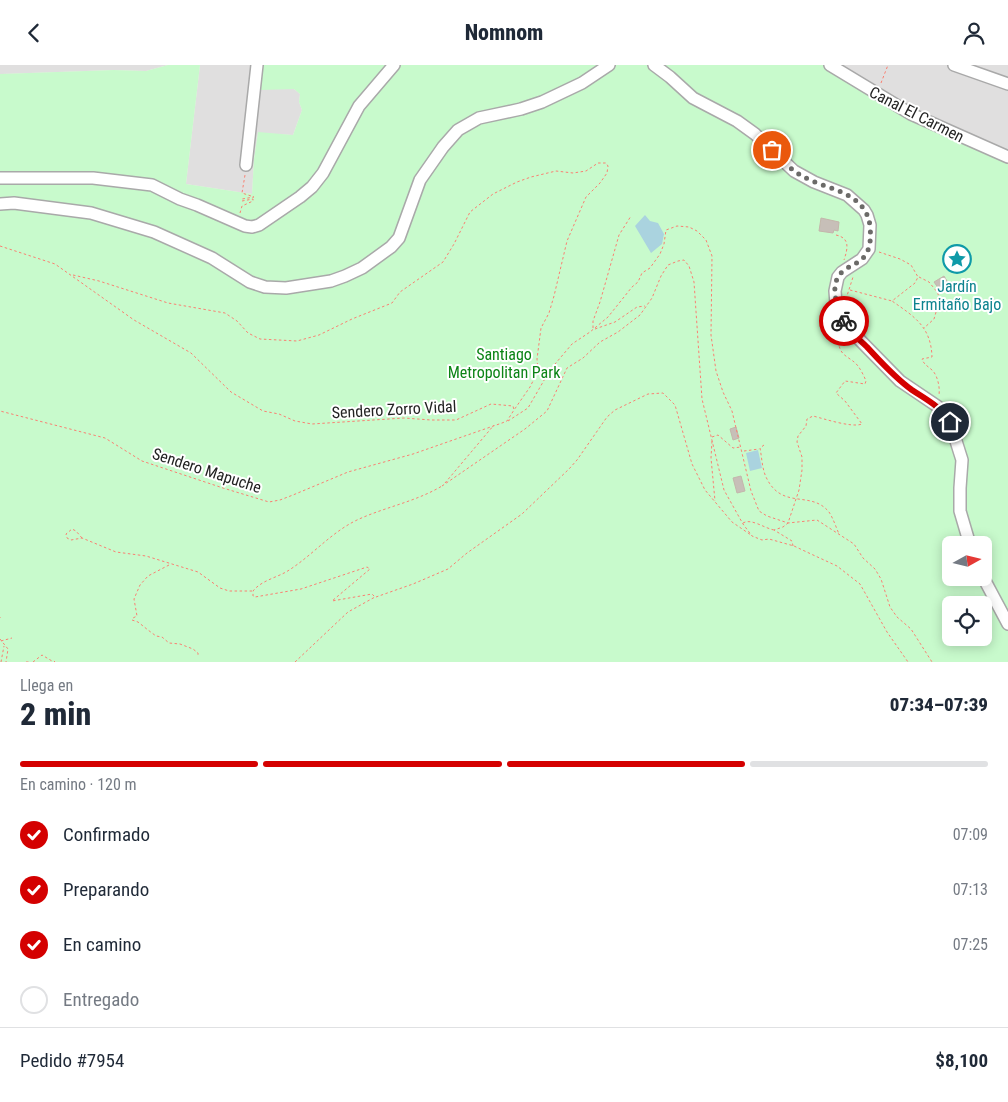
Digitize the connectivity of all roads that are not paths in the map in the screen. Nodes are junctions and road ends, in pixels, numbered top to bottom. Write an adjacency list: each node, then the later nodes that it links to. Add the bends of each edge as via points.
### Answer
1 (257, 65): 9 (street)
2 (394, 65): 10 (street, via 359,106 312,187 259,225 246,226 152,185 93,178)
3 (609, 65): 11 (street, via 582,83 548,99 526,108 479,117 458,131 420,180 399,238 362,268 331,281 286,288 265,287 154,232 91,213)
4 (654, 65): 12 (street, via 693,99 755,134 794,171 847,195 861,205 870,225 868,249 862,259 838,277 836,304 855,336 900,381 937,405 950,422 962,460 960,511)
5 (830, 65): 8 (street, Canal El Carmen, via 911,114)
6 (957, 66): 7 (street)
7 (1008, 85)
8 (1008, 157)
9 (246, 165)
10 (0, 178)
11 (0, 204)
12 (967, 536)
13 (988, 586): 14 (street)
14 (1008, 624)

